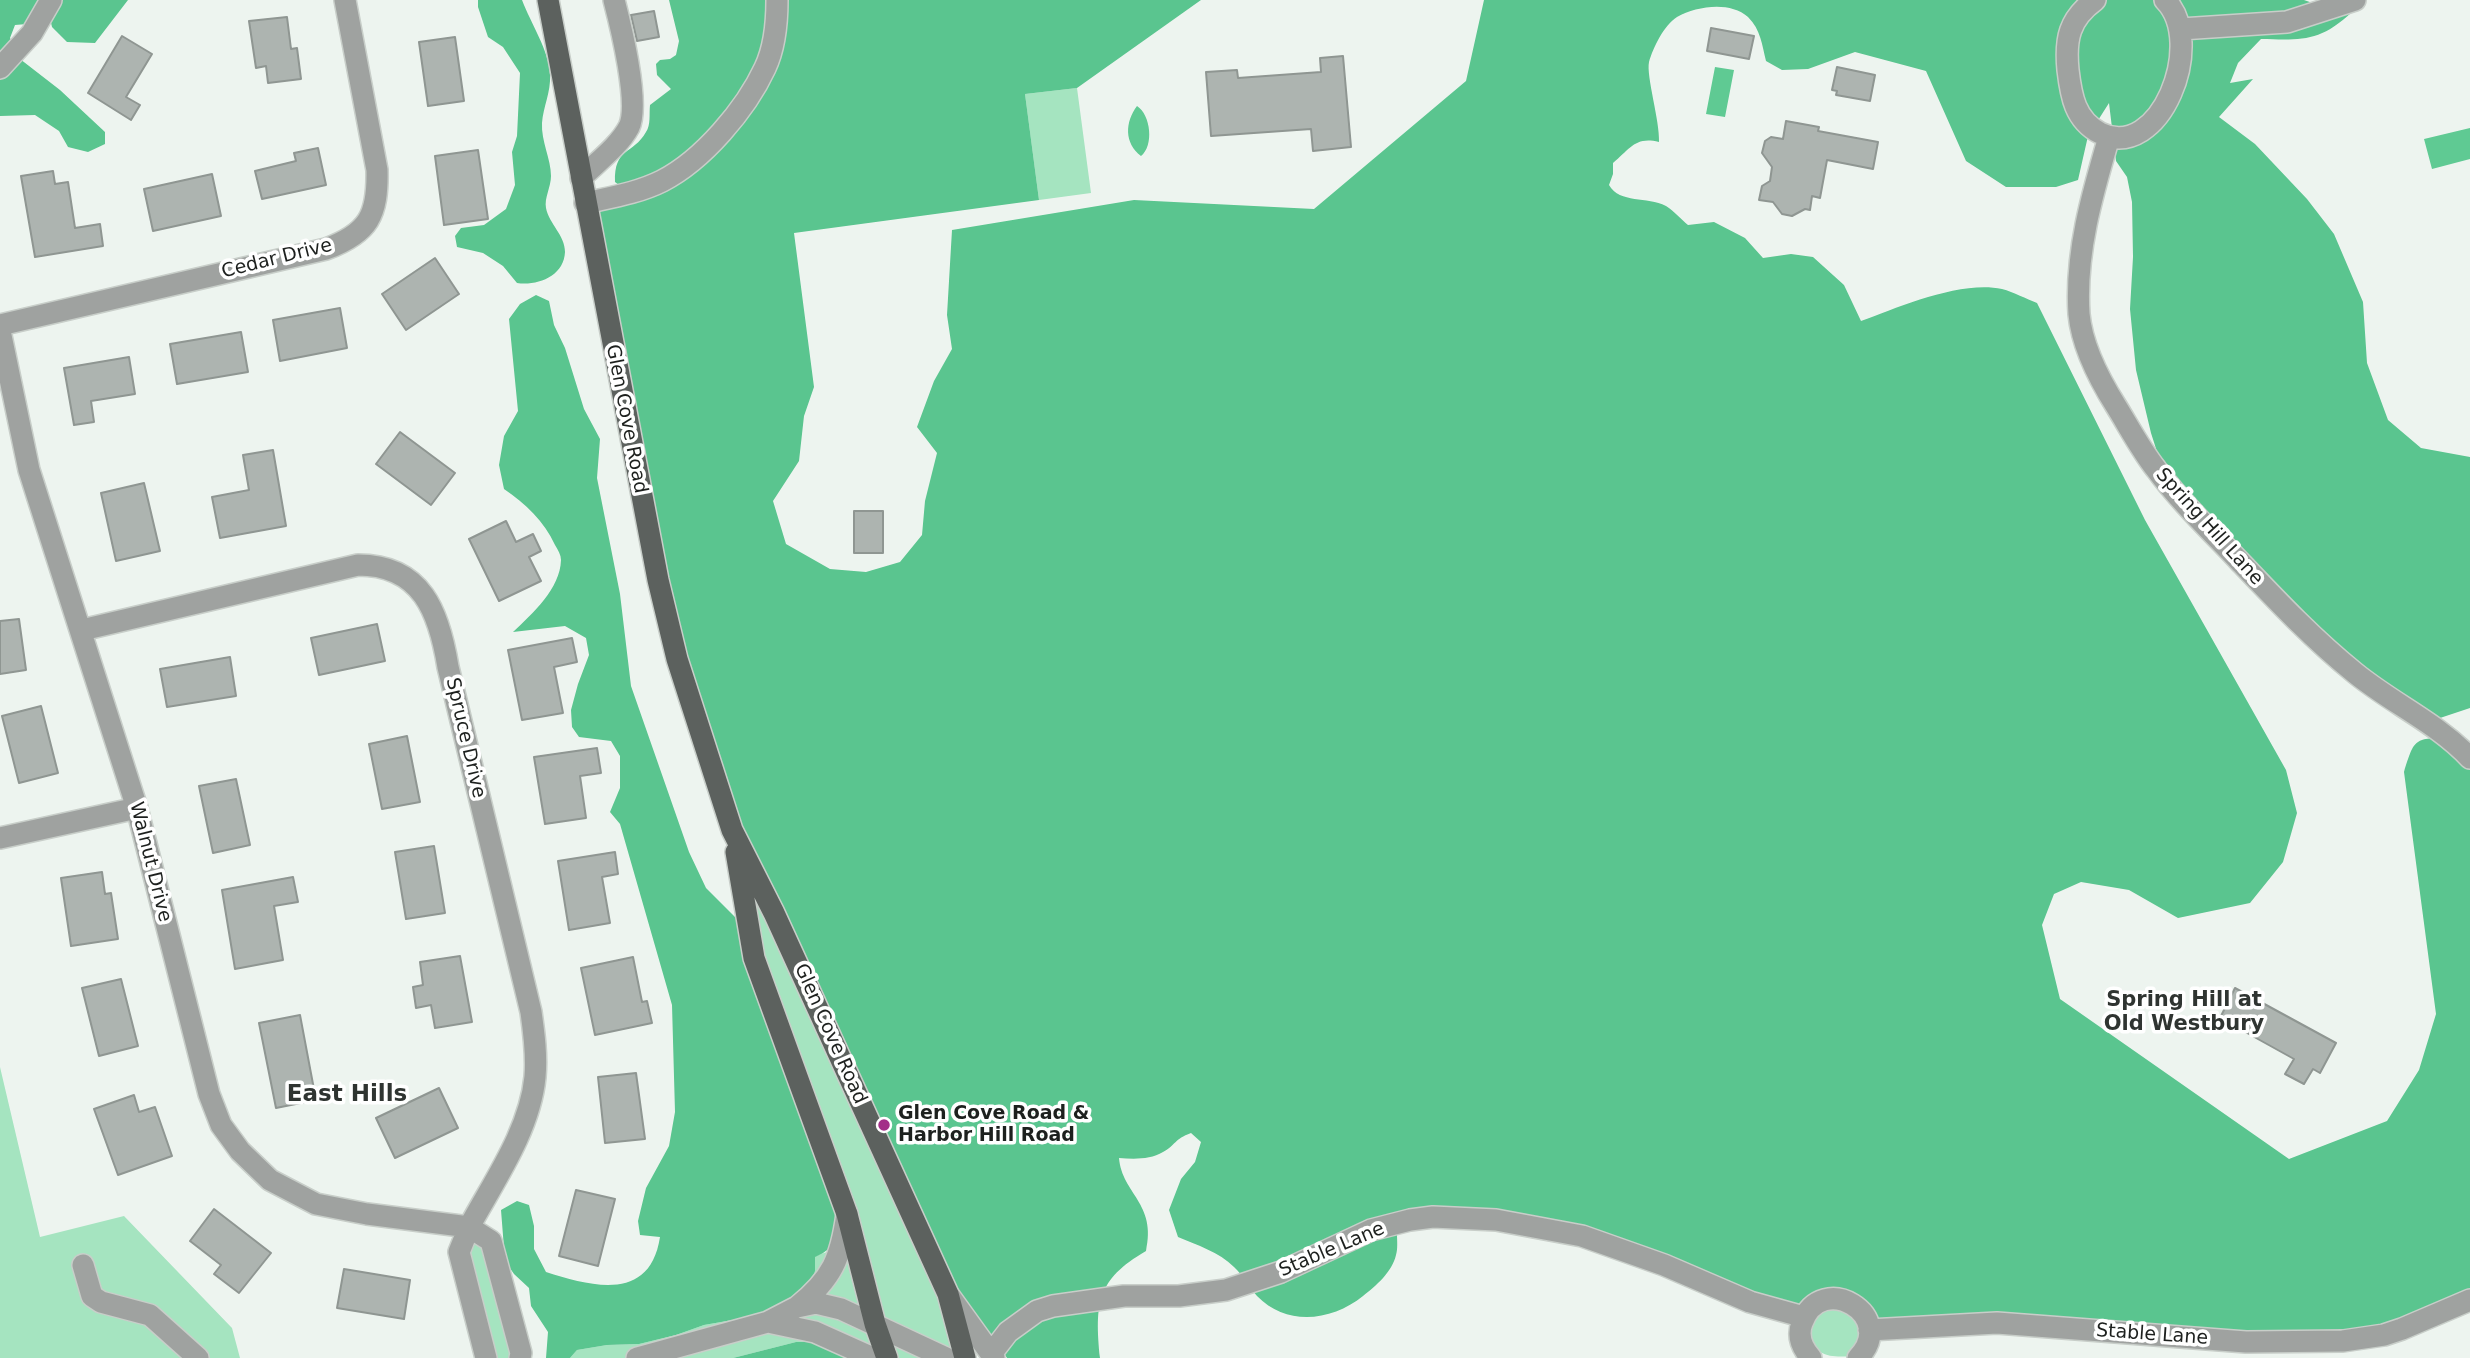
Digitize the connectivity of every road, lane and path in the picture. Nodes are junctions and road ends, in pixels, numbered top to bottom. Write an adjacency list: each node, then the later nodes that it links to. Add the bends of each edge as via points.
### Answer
1 (51, 0): 10 (street, via 32,33)
2 (345, 0): 14 (street, Cedar Drive, via 378,197 371,218 356,233 326,249)
3 (548, 0): 12 (main road, Glen Cove Road)
4 (615, 0): 12 (street, via 633,118 627,131)
5 (777, 0): 13 (street, via 775,36 766,67 742,108 700,155 646,189)
6 (2095, 0): 11 (street, via 2080,11 2068,34 2070,92 2088,126)
7 (2165, 0): 9 (street)
8 (2354, 0): 9 (street, via 2287,22)
9 (2181, 29): 11 (street, via 2179,68 2160,113 2134,136)
10 (0, 68)
11 (2109, 137): 17 (street, Spring Hill Lane, via 2080,254 2079,315 2102,384 2178,496 2309,634 2357,675 2451,737)
12 (581, 178): 13 (main road, Glen Cove Road)
13 (586, 203): 19 (main road, Glen Cove Road, via 664,606)
14 (0, 326)
15 (0, 331): 16 (street, Walnut Drive, via 29,470)
16 (82, 630): 18 (street, Walnut Drive); 22 (street, Spruce Drive, via 358,565 397,570 428,600 442,633 536,1047 528,1110)
17 (2470, 758)
18 (137, 808): 20 (street); 22 (street, Walnut Drive, via 209,1094 221,1125 240,1151 270,1180 316,1204)
19 (732, 830): 21 (main road, Glen Cove Road, via 754,958); 24 (main road, Glen Cove Road)
20 (0, 838)
21 (847, 1214): 26 (street, via 843,1245 827,1280); 29 (main road, Glen Cove Road)
22 (470, 1227): 33 (street, Spruce Drive, via 459,1252); 34 (street, via 491,1241)
23 (83, 1265): 32 (street, via 92,1296 150,1315)
24 (948, 1294): 31 (street); 39 (main road, Glen Cove Road)
25 (2470, 1300): 30 (street, Stable Lane, via 2384,1335 2343,1341 2246,1342 2008,1324)
26 (797, 1307): 28 (street); 29 (street, via 823,1304)
27 (1804, 1317): 30 (street, via 1820,1302 1842,1299 1861,1310); 31 (street, Stable Lane, via 1750,1302 1582,1236 1496,1220 1433,1217 1371,1230 1281,1272 1226,1290 1124,1296 1037,1311 1008,1332); 40 (street, via 1801,1339)
28 (768, 1322): 35 (street); 36 (street, via 815,1332)
29 (875, 1324): 37 (main road, Glen Cove Road); 38 (street)
30 (1870, 1331): 41 (street)
31 (992, 1356)
32 (198, 1358)
33 (486, 1358)
34 (520, 1358)
35 (638, 1358)
36 (873, 1358)
37 (887, 1358)
38 (946, 1358)
39 (965, 1358)
40 (1811, 1358)
41 (1858, 1358)

